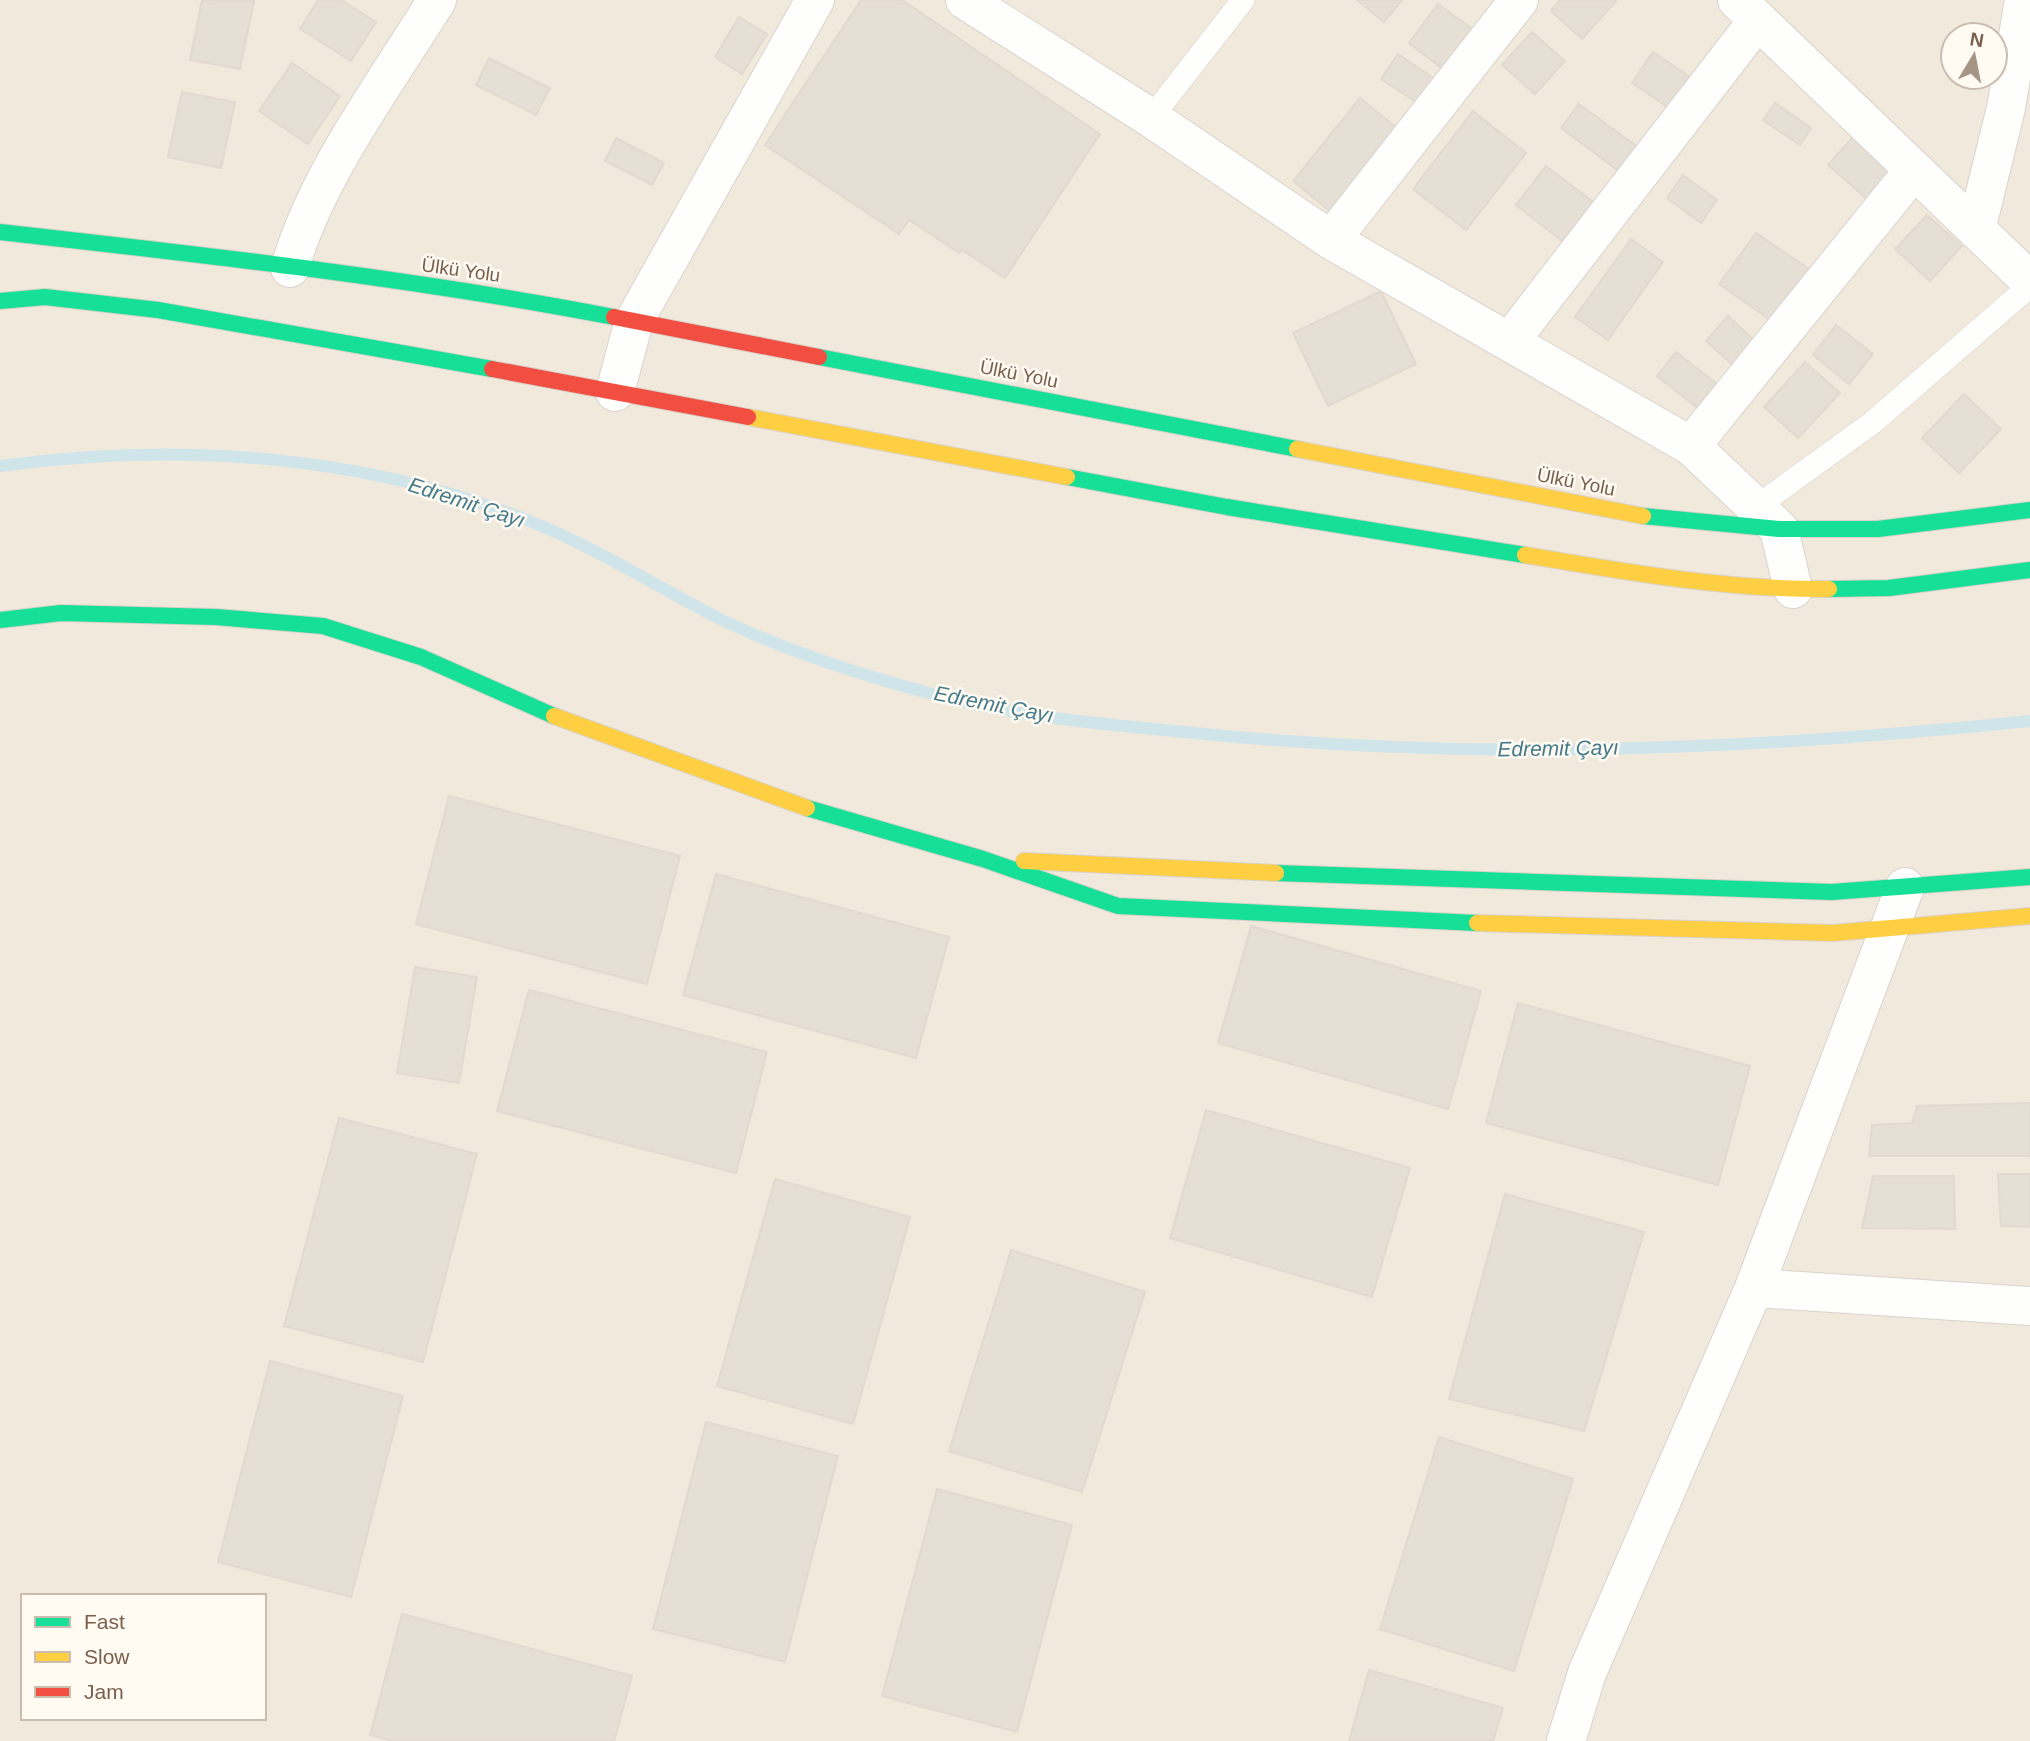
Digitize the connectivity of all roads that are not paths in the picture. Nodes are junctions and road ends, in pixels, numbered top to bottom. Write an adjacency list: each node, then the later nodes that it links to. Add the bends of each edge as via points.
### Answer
1 (437, 0): 13 (street, via 327,178 300,229)
2 (815, 0): 17 (street)
3 (965, 0): 8 (street)
4 (1243, 0): 8 (lane)
5 (1519, 0): 12 (street)
6 (2024, 0): 10 (street, via 2006,108)
7 (1747, 10): 9 (street); 18 (street)
8 (1151, 118): 12 (street)
9 (1914, 170): 10 (street); 20 (street)
10 (1976, 230): 14 (street)
11 (0, 232): 13 (main road, Ülkü Yolu)
12 (1331, 240): 18 (street)
13 (290, 268): 17 (main road, Ülkü Yolu, via 529,301)
14 (2030, 281)
15 (2030, 286): 22 (lane)
16 (0, 301): 19 (main road, via 45,297 158,310)
17 (634, 321): 19 (street); 22 (main road, Ülkü Yolu, via 1667,521)
18 (1510, 341): 20 (street)
19 (615, 392): 24 (main road, via 1227,507 1657,577)
20 (1691, 446): 22 (street)
21 (2030, 510): 22 (main road, Ülkü Yolu, via 1878,529)
22 (1768, 518): 24 (street)
23 (2030, 570): 24 (main road, via 1889,588)
24 (1793, 589)
25 (0, 620): 26 (main road, via 61,613 323,625 421,657 571,723 781,800)
26 (983, 859): 28 (main road, via 1414,880 1832,891); 30 (main road, via 1118,906 1425,922 1833,933)
27 (2030, 877): 28 (main road)
28 (1905, 887): 30 (street)
29 (2030, 916): 30 (main road)
30 (1889, 928): 31 (street)
31 (1754, 1288): 32 (street); 33 (street, via 1587,1673)
32 (2030, 1306)
33 (1566, 1741)

